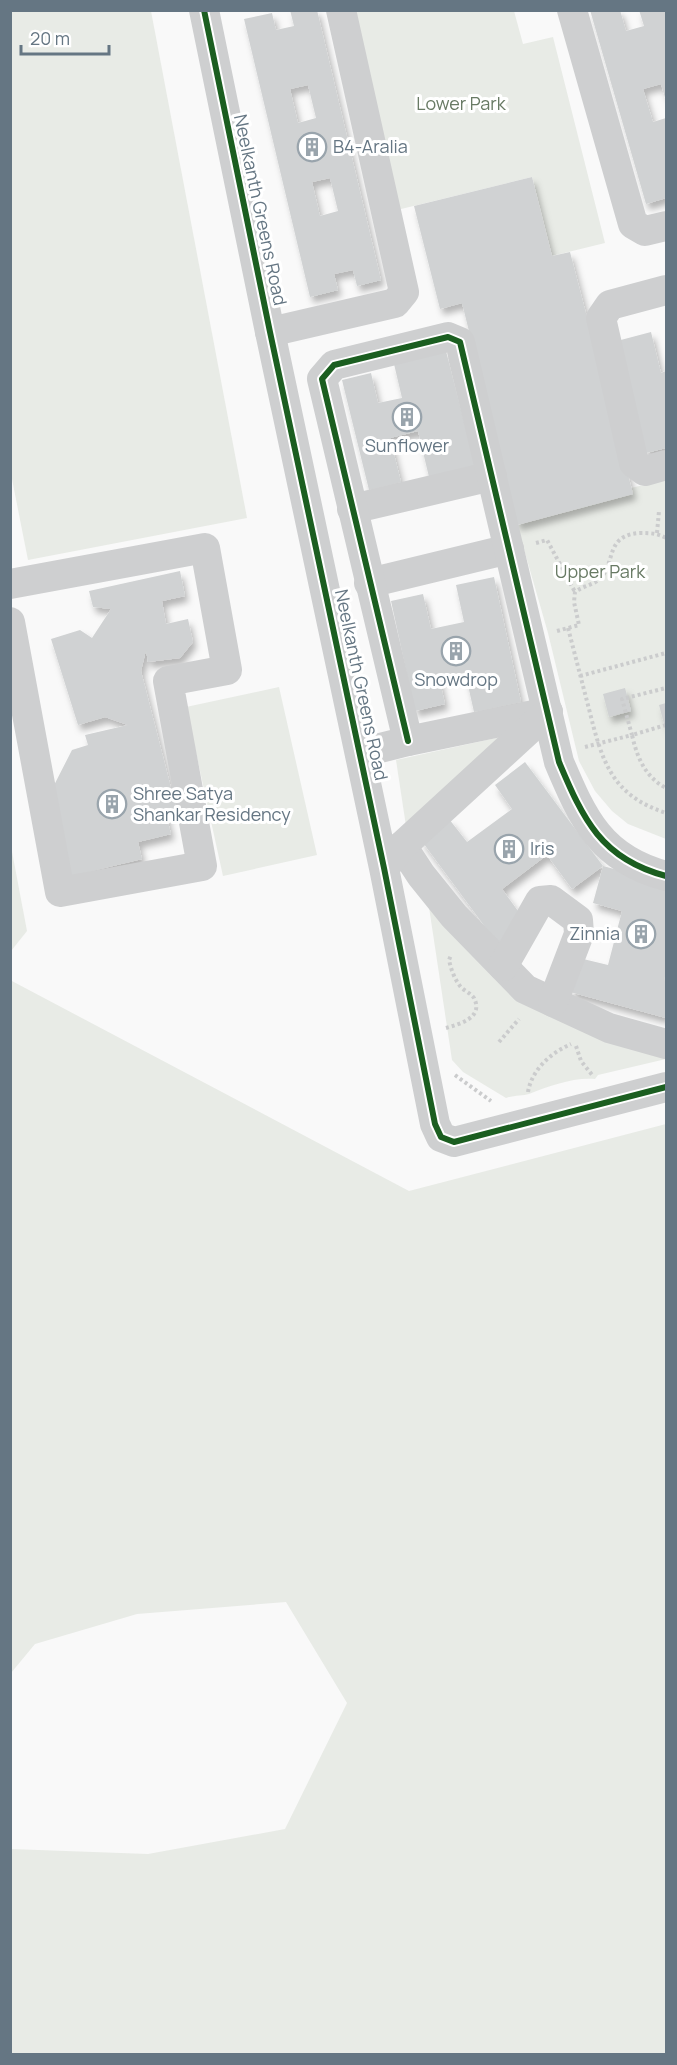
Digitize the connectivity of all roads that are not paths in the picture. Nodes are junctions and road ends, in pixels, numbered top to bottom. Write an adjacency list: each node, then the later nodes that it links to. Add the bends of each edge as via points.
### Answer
1 (341, 10): 6 (street, via 404,292 395,303)
2 (572, 10): 4 (street, via 633,225 645,231)
3 (212, 12): 6 (street, Neelkanth Greens Road)
4 (666, 226)
5 (666, 290): 7 (street, via 610,305 601,318 634,463 645,471)
6 (270, 332): 16 (street, Neelkanth Greens Road)
7 (666, 465)
8 (492, 476): 9 (street); 9 (street, via 460,342 448,338 425,343 334,365 322,379); 10 (street)
9 (352, 509): 11 (street)
10 (509, 549): 11 (street); 14 (street)
11 (369, 582): 15 (street)
12 (10, 584): 13 (street, via 205,548 227,670 168,681 202,866 60,892)
13 (10, 622)
14 (548, 712): 15 (street); 17 (street); 18 (street, via 558,754 587,822 600,838 633,864)
15 (408, 741): 16 (street)
16 (360, 753): 17 (street, Neelkanth Greens Road)
17 (393, 857): 19 (street, via 421,875); 22 (street, Neelkanth Greens Road, via 435,1124 441,1137 454,1142 529,1109)
18 (666, 876)
19 (503, 966): 20 (street, via 525,989); 20 (street, via 540,901 551,900 578,920 579,934)
20 (553, 1002): 21 (street, via 609,1028)
21 (666, 1044)
22 (666, 1087)

